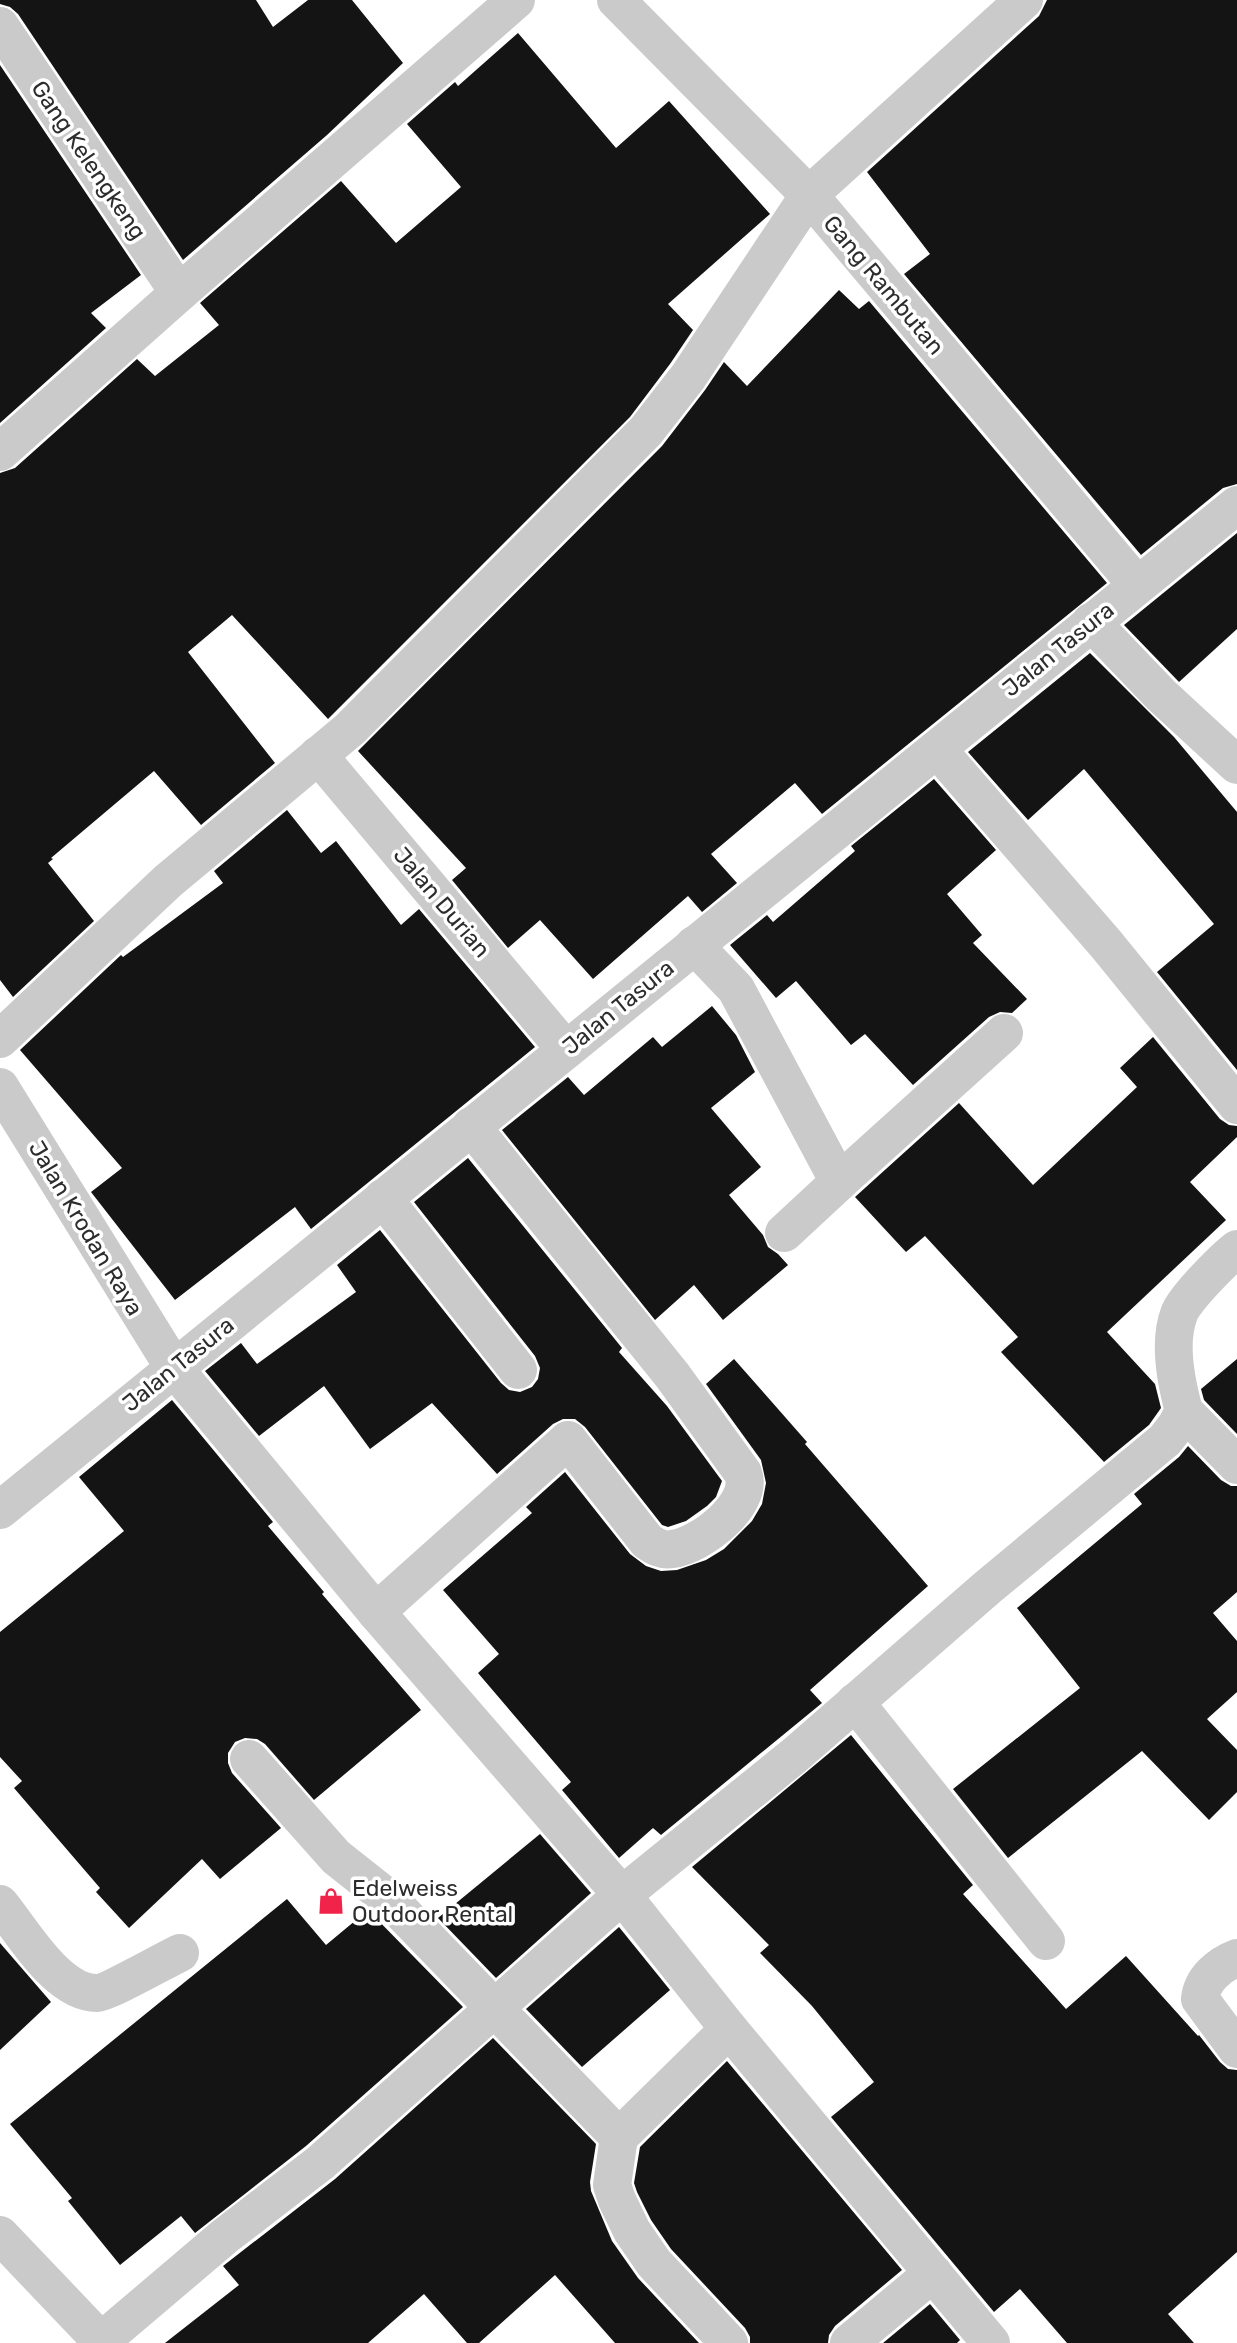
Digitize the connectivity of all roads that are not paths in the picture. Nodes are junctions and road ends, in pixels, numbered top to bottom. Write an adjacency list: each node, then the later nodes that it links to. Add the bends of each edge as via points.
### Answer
1 (516, 0): 6 (street)
2 (616, 0): 5 (street, Gang Rambutan)
3 (1024, 0): 5 (street)
4 (0, 26): 6 (street, Gang Kelengkeng)
5 (809, 195): 9 (street, Gang Rambutan); 12 (street, via 695,367 646,431 350,729)
6 (178, 293): 7 (street)
7 (0, 453)
8 (1237, 505): 9 (street, Jalan Tasura)
9 (1137, 586): 10 (street, Jalan Tasura)
10 (1091, 622): 11 (street, Jalan Tasura); 13 (street)
11 (937, 749): 14 (street, Jalan Tasura); 19 (street, via 1106,944)
12 (318, 755): 16 (street, via 168,881); 17 (street, Jalan Durian)
13 (1237, 765)
14 (694, 945): 17 (street, Jalan Tasura); 21 (street, via 736,989)
15 (1004, 1033): 21 (street)
16 (0, 1039)
17 (566, 1049): 20 (street, Jalan Tasura)
18 (0, 1087): 25 (street, Jalan Krodan Raya)
19 (1237, 1105)
20 (471, 1126): 22 (street, Jalan Tasura); 30 (street, via 691,1400 743,1473 745,1492 734,1511 694,1541 670,1550 657,1548 568,1440)
21 (839, 1182): 23 (street)
22 (383, 1198): 25 (street, Jalan Tasura); 26 (street)
23 (783, 1233)
24 (1232, 1262): 27 (street, via 1179,1311 1175,1352)
25 (174, 1368): 29 (street, Jalan Tasura); 30 (street, Jalan Krodan Raya)
26 (518, 1370)
27 (1184, 1411): 28 (street); 31 (street, via 1150,1453)
28 (1237, 1465)
29 (0, 1510)
30 (376, 1612): 33 (street, Jalan Krodan Raya)
31 (855, 1702): 33 (street); 35 (street)
32 (249, 1759): 38 (street, via 337,1857 389,1899)
33 (622, 1895): 38 (street); 39 (street, Jalan Krodan Raya)
34 (0, 1904): 36 (street, via 54,1972 74,1988 99,1993)
35 (1045, 1941)
36 (180, 1953)
37 (1237, 1958): 40 (street, via 1212,1974 1200,1996)
38 (496, 2007): 41 (street); 44 (street, via 320,2163)
39 (729, 2029): 41 (street); 43 (street, Jalan Krodan Raya)
40 (1237, 2049)
41 (619, 2137): 45 (street, via 612,2185 632,2231 654,2263)
42 (0, 2235): 44 (street)
43 (933, 2273): 46 (street); 47 (street, Jalan Krodan Raya)
44 (100, 2342)
45 (729, 2343)
46 (849, 2343)
47 (991, 2343)

